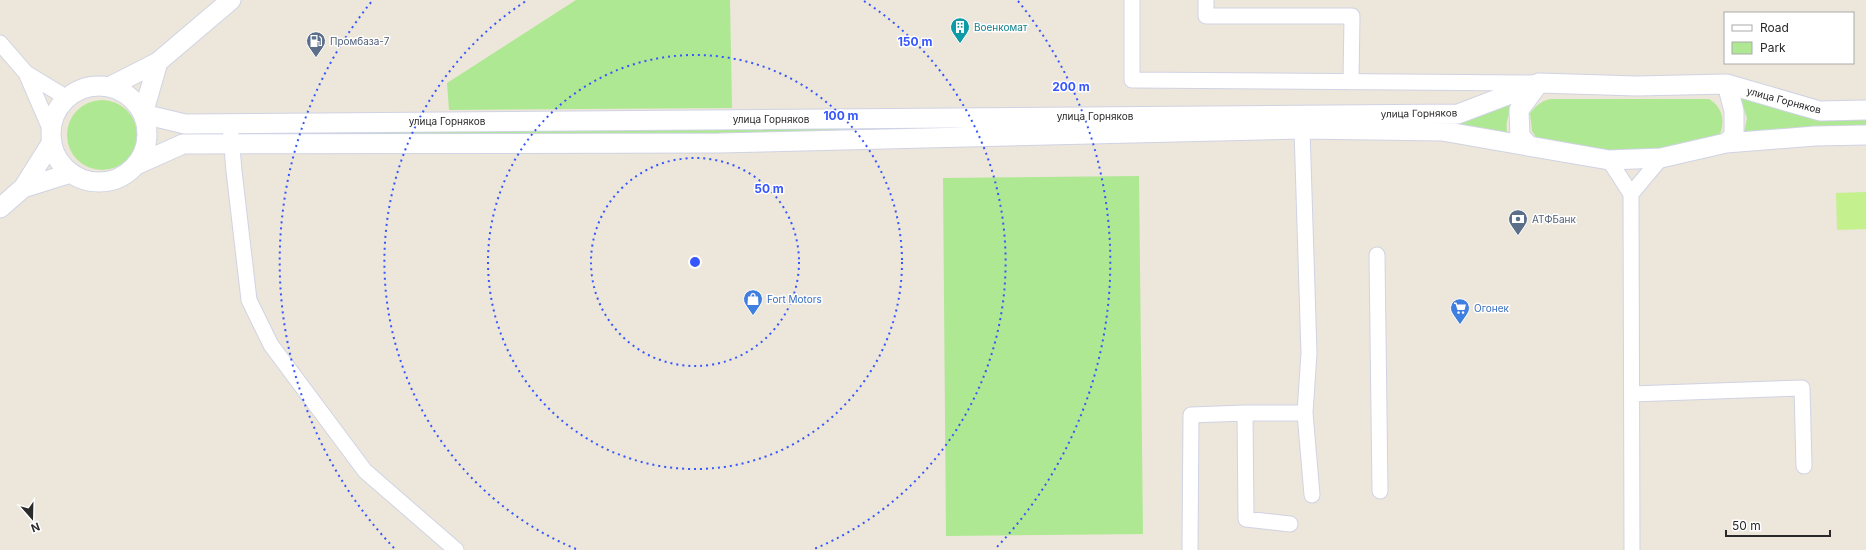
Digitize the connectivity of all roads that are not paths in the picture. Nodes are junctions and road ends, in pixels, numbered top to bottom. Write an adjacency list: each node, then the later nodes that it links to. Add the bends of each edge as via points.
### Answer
1 (231, 0): 5 (street)
2 (1132, 0): 7 (street, улица Горняков, via 1132,80)
3 (1206, 0): 7 (street, via 1206,16 1352,16)
4 (0, 43): 6 (street)
5 (158, 62): 10 (street); 13 (street)
6 (26, 73): 11 (street); 17 (street)
7 (1351, 82): 8 (street, улица Горняков)
8 (1539, 83): 9 (street, улица Горняков, via 1637,86); 14 (street, улица Горняков, via 1458,114); 20 (street, via 1519,110 1520,136)
9 (1727, 84): 12 (street, улица Горняков, via 1820,111); 18 (street, улица Горняков, via 1734,111 1734,136)
10 (110, 87): 11 (street, via 94,86 80,90); 13 (street, via 123,92 135,102)
11 (67, 98): 17 (street, via 56,113)
12 (1866, 110)
13 (143, 114): 14 (street, улица Горняков, via 185,124); 23 (street, via 147,127 147,141)
14 (230, 124): 19 (street)
15 (1302, 129): 19 (street, улица Горняков, via 719,143); 20 (street, улица Горняков, via 1442,131); 31 (street, via 1309,353)
16 (1866, 135): 18 (street, улица Горняков)
17 (51, 136): 24 (street, via 55,154); 25 (street)
18 (1726, 143): 21 (street, улица Горняков)
19 (232, 144): 23 (street, улица Горняков, via 183,144); 36 (street, via 249,300 271,345 365,471)
20 (1529, 146): 22 (street, улица Горняков)
21 (1661, 158): 22 (street, улица Горняков); 26 (street)
22 (1609, 160): 26 (street)
23 (136, 165): 24 (street, via 112,180 98,182 84,180)
24 (71, 173): 25 (street)
25 (23, 188): 27 (street)
26 (1631, 194): 29 (street)
27 (0, 208)
28 (1377, 255): 33 (street)
29 (1632, 394): 32 (street, via 1802,388); 38 (street)
30 (1245, 413): 31 (street); 35 (street, via 1246,519); 37 (street, via 1191,416)
31 (1305, 413): 34 (street)
32 (1804, 466)
33 (1380, 491)
34 (1312, 494)
35 (1290, 524)
36 (456, 550)
37 (1190, 550)
38 (1632, 550)

